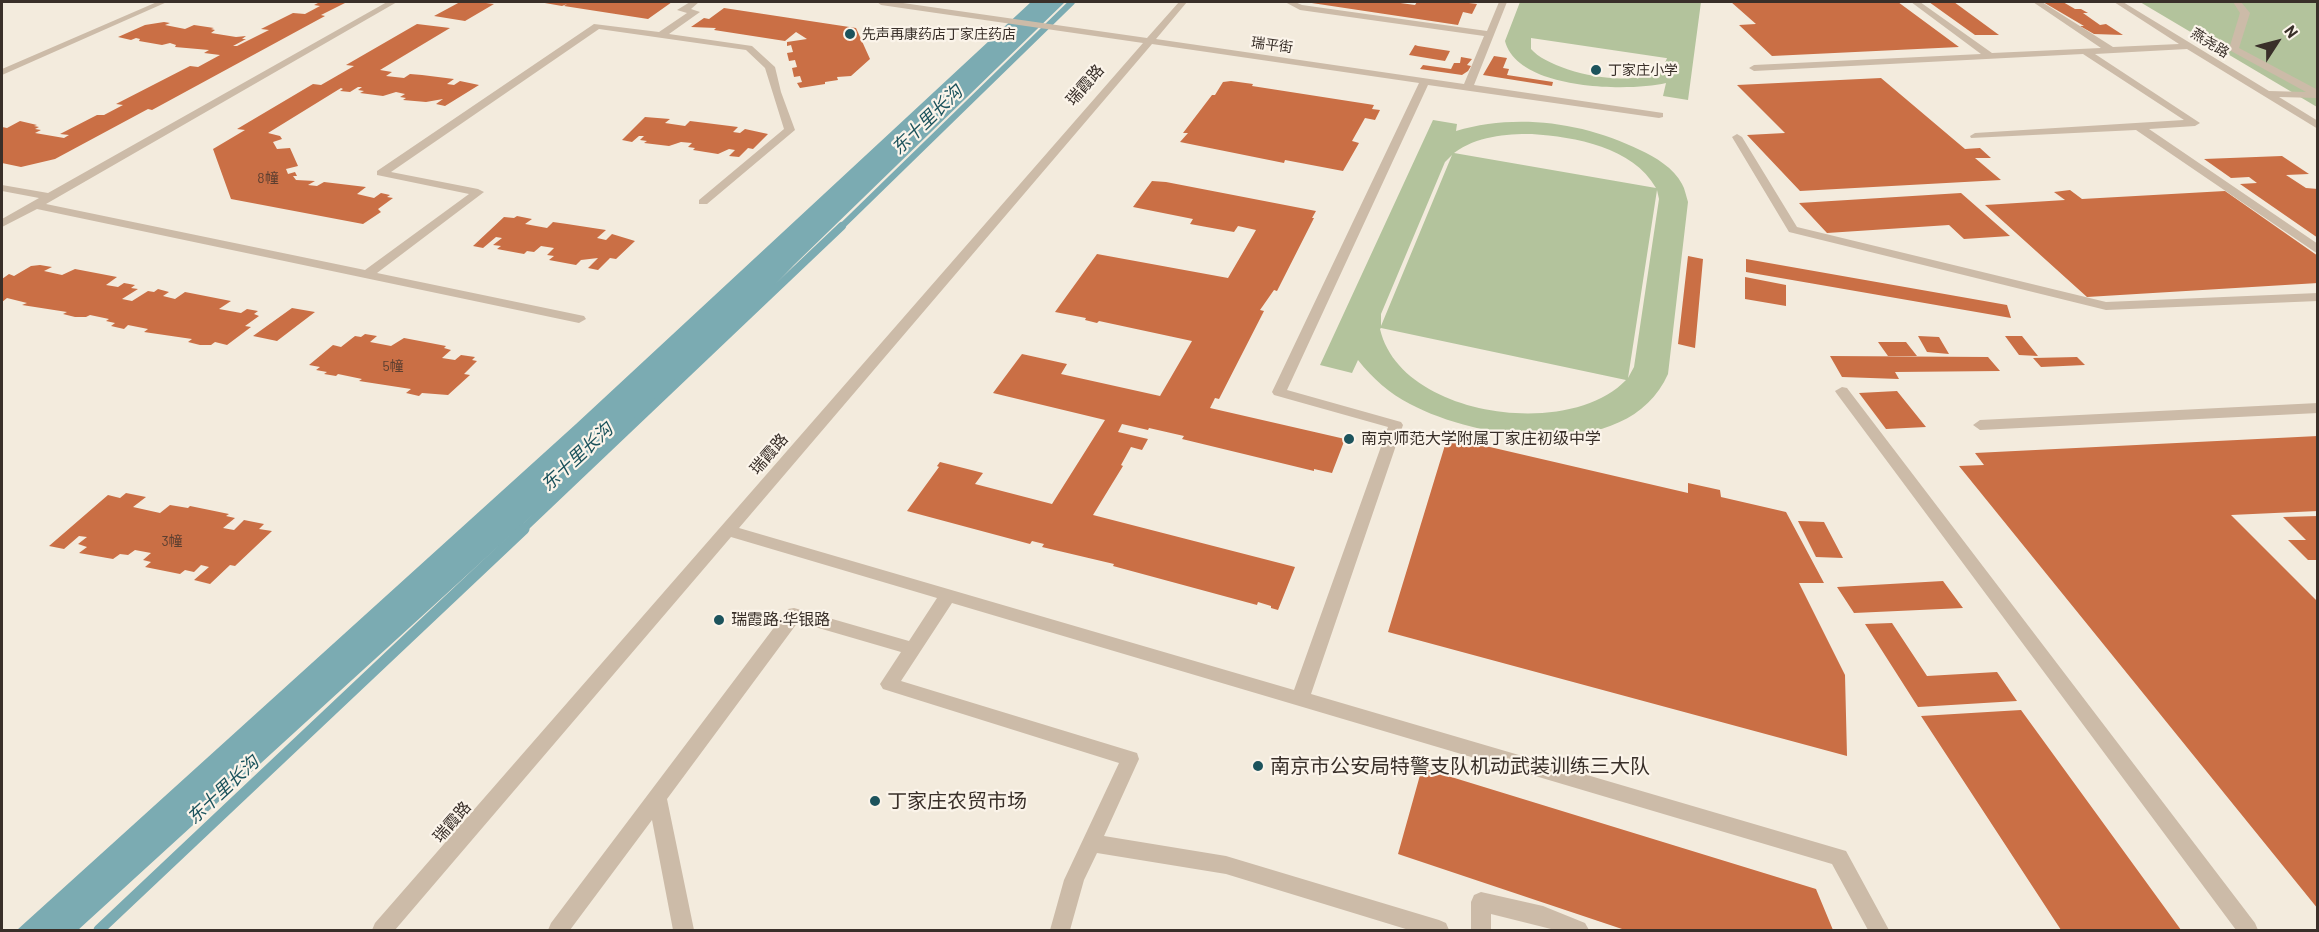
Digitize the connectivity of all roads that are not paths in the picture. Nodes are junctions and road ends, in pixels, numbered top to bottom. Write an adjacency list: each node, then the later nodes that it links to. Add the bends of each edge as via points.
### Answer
1 (163, 2): 20 (street)
2 (393, 2): 31 (street)
3 (695, 2): 13 (street, via 682,10 695,12)
4 (881, 2): 14 (street, 瑞平街)
5 (1183, 2): 14 (street, 瑞霞路)
6 (1289, 2): 12 (street, via 1300,7)
7 (1503, 2): 12 (street)
8 (1916, 2): 18 (street)
9 (2037, 2): 16 (street)
10 (2118, 2): 15 (street, 燕尧路)
11 (2238, 2): 24 (street, via 2245,13 2234,49)
12 (1490, 34): 22 (street)
13 (661, 35): 32 (street, via 748,48 770,67 790,130); 36 (street, via 597,26 381,173 478,192)
14 (1147, 40): 21 (street, 瑞平街); 42 (street, 瑞霞路)
15 (2190, 46): 16 (street); 23 (street, 燕尧路)
16 (2111, 50): 17 (street)
17 (2086, 52): 18 (street); 26 (street, via 2195,123)
18 (1990, 56): 19 (street)
19 (1754, 68)
20 (2, 72)
21 (1425, 81): 22 (street, 瑞平街); 45 (street, via 1279,392 1396,425)
22 (1468, 87): 25 (street, 瑞平街)
23 (2266, 94): 24 (street); 27 (street, 燕尧路)
24 (2318, 94)
25 (1659, 115)
26 (2138, 126): 28 (street); 35 (street)
27 (2318, 126)
28 (1975, 136)
29 (1737, 137): 37 (street, via 1793,229 2106,306)
30 (2, 188): 31 (street)
31 (49, 197): 33 (street)
32 (703, 202)
33 (36, 205): 34 (street); 36 (street)
34 (2, 224)
35 (2318, 250)
36 (368, 274): 38 (street)
37 (2318, 297)
38 (579, 319)
39 (1842, 391): 56 (street)
40 (2318, 408): 41 (street)
41 (1980, 425)
42 (726, 530): 43 (street); 48 (street, 瑞霞路)
43 (948, 596): 44 (street); 45 (street)
44 (913, 649): 46 (street, via 794,614); 47 (street, via 889,684 1130,759)
45 (1300, 699): 55 (street, via 1839,857)
46 (657, 797): 49 (street); 50 (street)
47 (1091, 843): 51 (street, via 1074,880); 52 (street, via 1226,865)
48 (382, 930)
49 (558, 930)
50 (684, 930)
51 (1060, 930)
52 (1439, 930)
53 (1481, 930): 54 (street, via 1481,902 1543,916)
54 (1578, 930)
55 (1879, 930)
56 (2248, 930)

